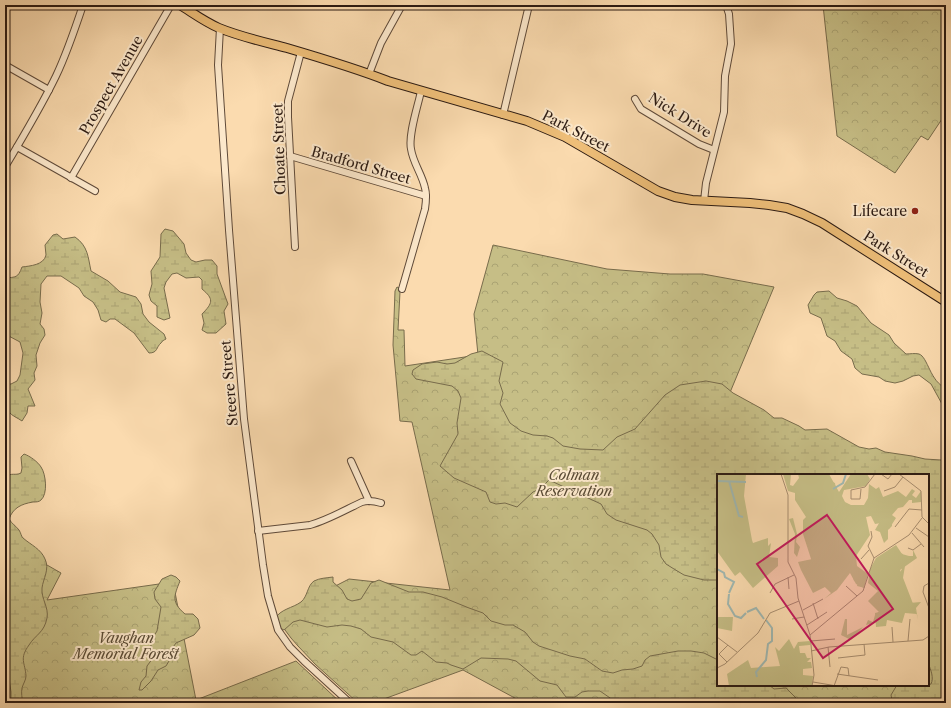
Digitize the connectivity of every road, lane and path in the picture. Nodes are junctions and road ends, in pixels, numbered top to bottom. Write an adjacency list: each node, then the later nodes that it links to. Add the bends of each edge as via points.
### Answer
1 (83, 5): 11 (street)
2 (171, 5): 19 (street, Prospect Avenue)
3 (180, 5): 7 (main road, Park Street)
4 (402, 5): 10 (street, via 381,43)
5 (529, 5): 14 (street)
6 (726, 5): 16 (street, via 731,44 725,76 724,112)
7 (220, 28): 8 (main road, Park Street); 29 (street, Steere Street, via 218,65 238,352)
8 (301, 52): 10 (main road, Park Street); 17 (street, Choate Street, via 288,101)
9 (5, 64): 11 (street)
10 (369, 74): 12 (main road, Park Street)
11 (49, 90): 15 (street)
12 (421, 91): 14 (main road, Park Street); 21 (street, via 410,144)
13 (635, 99): 16 (street, Nick Drive, via 641,109)
14 (503, 114): 22 (main road, Park Street, via 565,137 658,191 675,197)
15 (17, 146): 18 (street); 19 (street)
16 (714, 150): 22 (street)
17 (290, 156): 21 (street, Bradford Street); 23 (street, Choate Street)
18 (5, 167)
19 (71, 178): 20 (street)
20 (95, 191)
21 (426, 196): 24 (street, via 425,210)
22 (704, 201): 25 (main road, Park Street, via 769,205 803,214)
23 (295, 247)
24 (402, 288)
25 (946, 302)
26 (351, 461): 27 (street)
27 (369, 501): 28 (street); 29 (street, via 314,524)
28 (381, 503)
29 (258, 531): 30 (street, Steere Street, via 268,596 278,630 304,661)
30 (350, 703)

